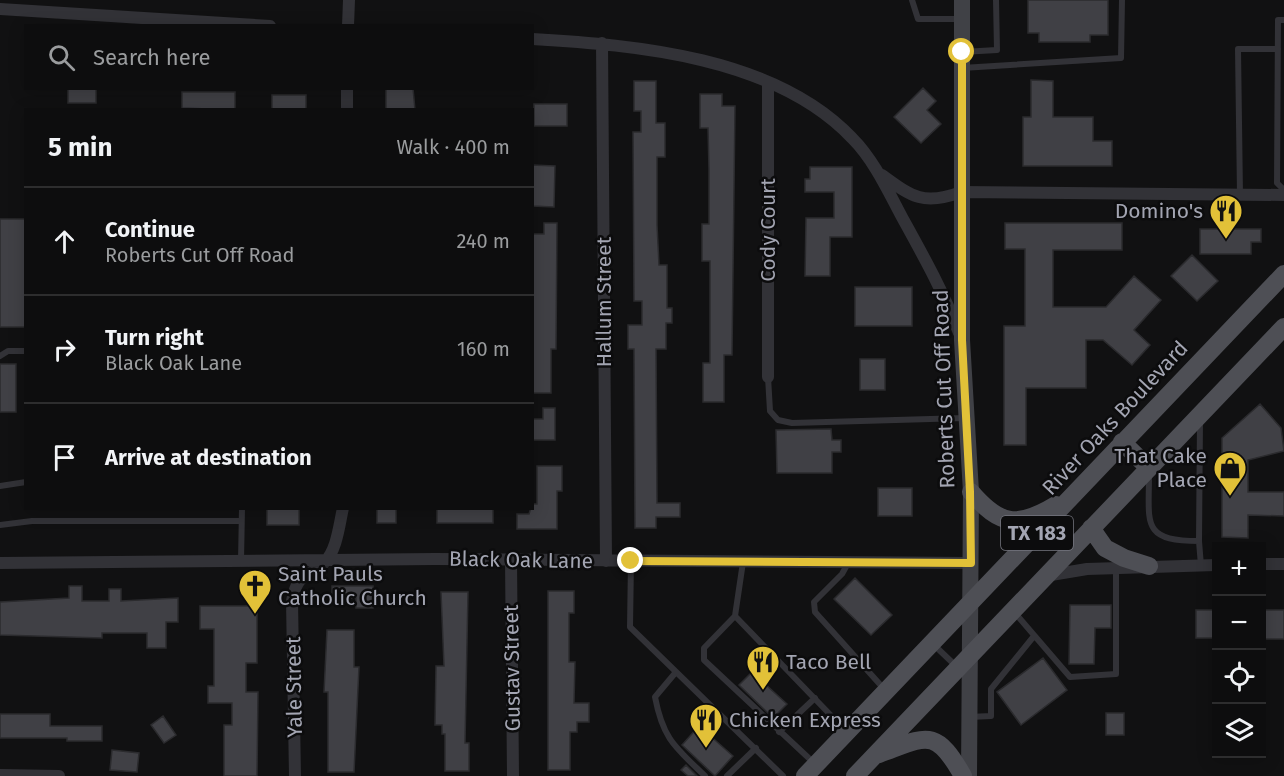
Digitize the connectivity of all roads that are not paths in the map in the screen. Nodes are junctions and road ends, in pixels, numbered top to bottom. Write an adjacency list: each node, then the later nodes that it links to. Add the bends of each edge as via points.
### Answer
1 (349, 0): 10 (street)
2 (912, 0): 7 (lane, via 918,19)
3 (962, 0): 7 (street, Roberts Cut Off Road)
4 (996, 0): 14 (lane, via 997,50)
5 (1122, 0): 14 (lane, via 1121,58)
6 (0, 9): 9 (street)
7 (962, 20): 14 (street, Roberts Cut Off Road)
8 (1284, 20): 13 (lane, via 1278,20)
9 (238, 24)
10 (348, 24)
11 (534, 39): 12 (street)
12 (602, 43): 15 (street, via 674,53 733,68); 45 (street, Hallum Street)
13 (1278, 49): 19 (lane, via 1277,183); 21 (lane, via 1238,49)
14 (962, 60): 20 (street, Roberts Cut Off Road)
15 (768, 83): 18 (street, via 829,117 853,138); 28 (street, Cody Court)
16 (348, 90): 17 (street)
17 (347, 108)
18 (878, 172): 20 (street, via 910,195 939,200); 25 (street, via 944,293)
19 (1284, 190)
20 (961, 192): 21 (street); 25 (street, Roberts Cut Off Road)
21 (1240, 195): 22 (street)
22 (1284, 195)
23 (1284, 274): 31 (main road, River Oaks Boulevard / TX 183)
24 (1282, 332): 29 (main road, TX 183)
25 (962, 340): 30 (street, Roberts Cut Off Road)
26 (24, 351): 27 (lane, via 8,351)
27 (0, 356)
28 (768, 377): 30 (lane, via 770,411 778,420 792,423)
29 (1200, 415): 32 (main road, TX 183); 42 (lane)
30 (966, 418): 35 (street, Roberts Cut Off Road)
31 (1122, 442): 32 (main road); 36 (main road, River Oaks Boulevard / TX 183)
32 (1149, 468): 41 (main road, TX 183); 42 (lane, via 1151,527 1159,537)
33 (24, 482): 34 (lane)
34 (0, 486)
35 (970, 492): 36 (main road, via 987,512 1018,522 1039,515); 51 (street, Roberts Cut Off Road)
36 (1076, 493): 59 (main road, River Oaks Boulevard / TX 183)
37 (242, 510): 39 (lane)
38 (343, 510): 44 (street, via 335,543)
39 (241, 521): 40 (lane, via 32,521); 47 (lane)
40 (0, 525)
41 (1091, 528): 55 (main road, via 1105,548); 58 (main road, TX 183)
42 (1199, 542): 56 (lane)
43 (511, 560): 44 (street, Black Oak Lane); 45 (street, Black Oak Lane); 77 (street, Gustav Street)
44 (326, 561): 47 (street, Black Oak Lane); 76 (street, Yale Street, via 300,577 292,601)
45 (606, 561): 46 (street, Black Oak Lane)
46 (631, 561): 48 (street, Black Oak Lane); 65 (lane, via 630,627)
47 (241, 562): 50 (street, Black Oak Lane)
48 (743, 562): 49 (street, Black Oak Lane); 61 (lane)
49 (849, 562): 51 (street, Black Oak Lane); 66 (lane, via 814,602 815,612)
50 (0, 563)
51 (971, 563): 59 (street, Roberts Cut Off Road)
52 (1266, 564): 53 (street)
53 (1284, 564)
54 (1212, 565): 56 (street)
55 (1149, 566): 56 (street); 57 (street)
56 (1201, 566)
57 (1116, 567): 58 (street); 62 (lane, via 1116,674 1070,677)
58 (1046, 576): 60 (main road, TX 183)
59 (971, 604): 63 (main road, River Oaks Boulevard / TX 183); 64 (street, Roberts Cut Off Road)
60 (1012, 610): 62 (lane); 64 (main road, TX 183)
61 (735, 615): 67 (lane); 69 (lane, via 704,648 704,660)
62 (1034, 636): 68 (lane, via 991,689 991,717)
63 (932, 642): 64 (lane); 66 (main road, River Oaks Boulevard / TX 183)
64 (963, 661): 68 (street, Roberts Cut Off Road); 72 (main road, TX 183)
65 (676, 672): 71 (lane); 78 (lane, via 655,697 660,723 670,742)
66 (886, 691): 70 (main road, River Oaks Boulevard / TX 183)
67 (815, 698): 69 (lane); 70 (lane)
68 (969, 717): 83 (street, Roberts Cut Off Road)
69 (779, 732): 73 (lane)
70 (848, 732): 73 (main road, River Oaks Boulevard / TX 183)
71 (756, 748): 79 (lane); 80 (lane)
72 (874, 755): 81 (main road, TX 183); 82 (main road, via 924,739 948,749)
73 (811, 770)
74 (0, 775): 75 (street)
75 (59, 776)
76 (296, 776)
77 (513, 776)
78 (705, 776)
79 (727, 776)
80 (783, 776)
81 (855, 776)
82 (963, 776)
83 (969, 776)

